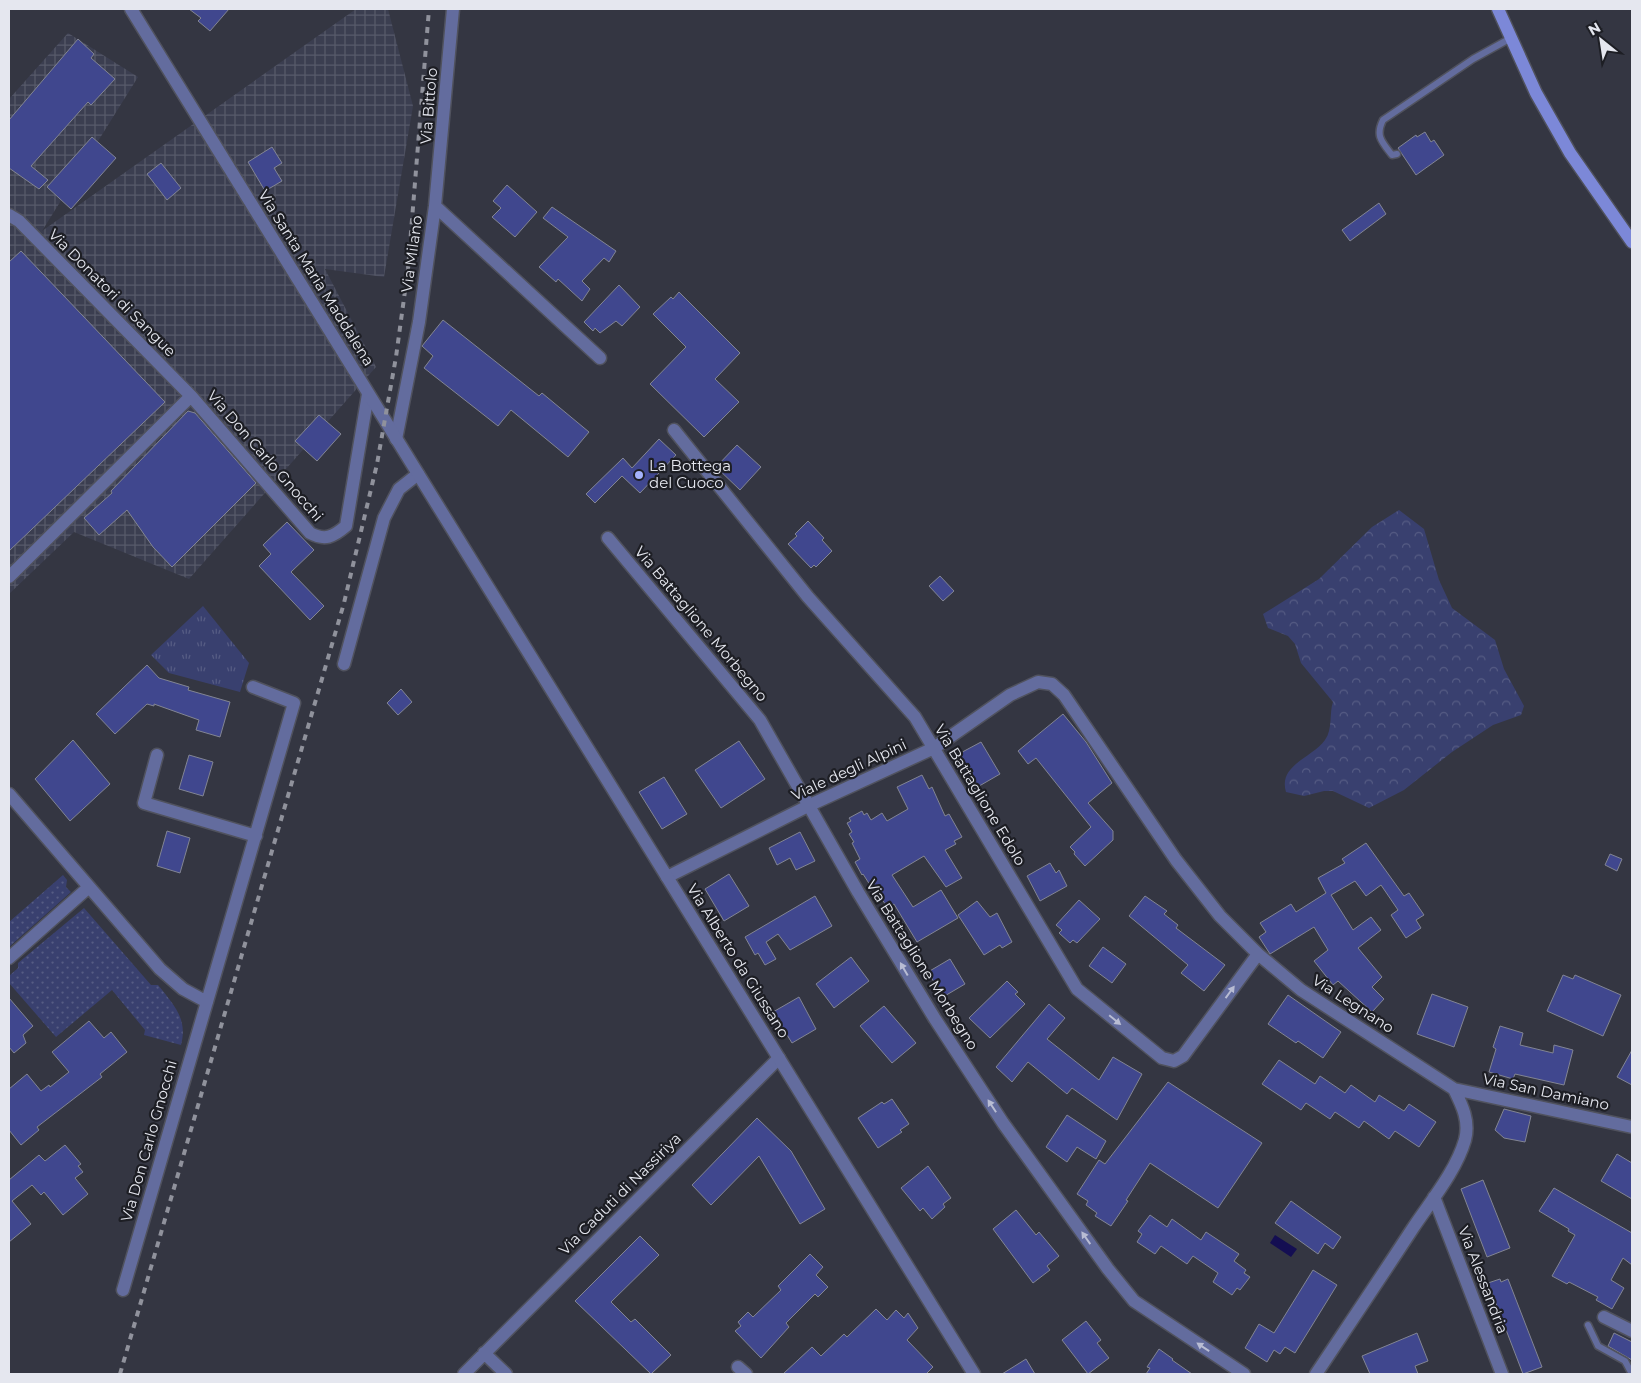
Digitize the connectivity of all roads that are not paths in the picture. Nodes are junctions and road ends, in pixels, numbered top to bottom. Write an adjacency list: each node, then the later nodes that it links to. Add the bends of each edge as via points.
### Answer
1 (131, 9): 10 (street, Via Santa Maria Maddalena)
2 (453, 9): 6 (street, Via Bittolo)
3 (1498, 9): 4 (main road)
4 (1511, 38): 5 (lane, via 1473,59 1383,120 1378,130 1379,138 1392,155); 8 (main road, via 1536,93 1570,153)
5 (1397, 154)
6 (435, 206): 9 (street, Via Milano); 13 (street, Via Milano, via 419,322)
7 (9, 215): 11 (street, Via Donatori di Sangue)
8 (1632, 242)
9 (600, 358)
10 (368, 394): 11 (street, Via Don Carlo Gnocchi, via 346,526 333,536 321,539 310,533); 13 (street, Via Santa Maria Maddalena)
11 (190, 396): 17 (street, Via Don Carlo Gnocchi)
12 (674, 430): 21 (street, Via Battaglione Edolo, via 808,597 915,717)
13 (396, 439): 14 (street, Via Santa Maria Maddalena)
14 (418, 474): 16 (street, Via Santa Maria Maddalena); 18 (street, via 399,489 384,518)
15 (608, 538): 24 (street, Via Battaglione Morbegno, via 760,720)
16 (475, 564): 26 (street, Via Alberto da Giussano)
17 (9, 578)
18 (344, 664)
19 (1038, 682): 21 (street, Viale degli Alpini, via 1010,695); 28 (street, Via Legnano, via 1052,684 1064,695 1176,860 1220,916)
20 (253, 687): 25 (street, Via Don Carlo Gnocchi, via 294,702)
21 (934, 748): 24 (street, Viale degli Alpini); 28 (street, Via Battaglione Edolo, one-way to 28, via 1077,989 1162,1058 1174,1061 1183,1056)
22 (157, 755): 25 (street, via 144,803)
23 (9, 794): 27 (street)
24 (810, 805): 26 (street, Viale degli Alpini); 43 (street, Via Battaglione Morbegno, one-way to 24, via 1134,1301 1108,1269 1003,1123 946,1035 858,892)
25 (256, 836): 30 (street, Via Don Carlo Gnocchi)
26 (667, 877): 31 (street, Via Alberto da Giussano)
27 (89, 887): 29 (street); 30 (street, via 160,969 183,989)
28 (1258, 954): 32 (street, Via Legnano, via 1301,990)
29 (9, 958)
30 (207, 1002): 35 (street, Via Don Carlo Gnocchi)
31 (779, 1058): 39 (street, Via Caduti di Nassiriya); 42 (street, Via Alberto da Giussano)
32 (1454, 1089): 33 (street, Via San Damiano); 34 (street, via 1465,1115 1465,1139)
33 (1632, 1127)
34 (1434, 1197): 44 (street); 45 (street, Via Alessandria)
35 (123, 1290)
36 (1604, 1317): 38 (street)
37 (1588, 1325): 46 (lane, via 1598,1346 1625,1361)
38 (1632, 1331)
39 (484, 1353): 40 (street, Via Caduti di Nassiriya); 41 (street)
40 (464, 1374)
41 (506, 1374)
42 (974, 1374)
43 (1244, 1374)
44 (1316, 1374)
45 (1502, 1374)
46 (1632, 1374)

